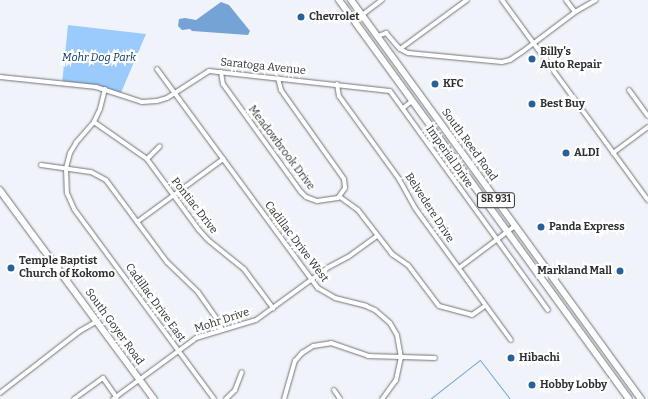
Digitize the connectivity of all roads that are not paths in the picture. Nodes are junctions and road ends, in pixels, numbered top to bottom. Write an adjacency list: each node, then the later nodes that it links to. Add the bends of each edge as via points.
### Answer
1 (339, 0): 22 (main road, South Reed Road / SR 931)
2 (351, 0): 9 (main road, South Reed Road / SR 931)
3 (382, 0): 9 (street)
4 (467, 0): 12 (street)
5 (502, 0): 11 (street)
6 (566, 0): 8 (street)
7 (596, 0): 8 (street)
8 (575, 12): 11 (street)
9 (362, 15): 10 (main road, South Reed Road / SR 931)
10 (378, 36): 12 (street, via 386,33); 38 (main road, South Reed Road / SR 931)
11 (534, 44): 12 (street, via 512,59 502,62 408,54); 28 (street)
12 (400, 49)
13 (157, 69): 21 (street, Cadillac Drive West)
14 (221, 72): 16 (street, Saratoga Avenue); 21 (street, Saratoga Avenue, via 206,72); 35 (street, Meadowbrook Drive, via 223,84 301,192 317,201)
15 (0, 77): 18 (street, Saratoga Avenue)
16 (278, 78): 17 (street, Saratoga Avenue); 35 (street, via 281,90 344,179 345,188)
17 (336, 84): 20 (street, Saratoga Avenue, via 386,89); 42 (street, Belvedere Drive, via 339,96 399,179 424,222)
18 (105, 89): 21 (street, Saratoga Avenue, via 142,102 157,101); 25 (street, Cadillac Drive East)
19 (629, 90): 24 (street)
20 (391, 92): 23 (street, Imperial Drive)
21 (175, 93): 30 (street, Cadillac Drive West)
22 (412, 101): 23 (street); 39 (main road, South Reed Road / SR 931)
23 (403, 108): 41 (street, Imperial Drive)
24 (648, 116)
25 (94, 122): 29 (street, Pontiac Drive); 32 (street, Cadillac Drive East, via 76,142)
26 (648, 127): 28 (street)
27 (160, 146): 29 (street)
28 (613, 153): 36 (street)
29 (147, 159): 34 (street, Pontiac Drive)
30 (223, 159): 34 (street); 43 (street, Cadillac Drive West)
31 (41, 164): 32 (street)
32 (66, 168): 37 (street, via 91,172 102,177); 50 (street, Cadillac Drive East, via 67,193 74,208)
33 (0, 190): 47 (street, South Goyer Road)
34 (174, 195): 37 (street); 45 (street, Pontiac Drive, via 208,240 244,269)
35 (340, 197): 40 (street, via 358,210)
36 (648, 200)
37 (137, 222): 48 (street, via 167,262 198,292)
38 (515, 226): 39 (street); 66 (main road, South Reed Road / SR 931)
39 (507, 232): 41 (street); 65 (main road, South Reed Road / SR 931)
40 (377, 236): 43 (street, Mohr Drive); 44 (street, via 392,254 408,265 441,308 472,315)
41 (497, 240): 42 (street); 46 (street, Imperial Drive)
42 (459, 268): 44 (street, Belvedere Drive)
43 (311, 280): 45 (street, Mohr Drive); 51 (street, Cadillac Drive West, via 328,296 366,306 384,316 397,335)
44 (486, 306): 49 (street, Belvedere Drive)
45 (273, 308): 48 (street, Mohr Drive, via 256,320)
46 (548, 310)
47 (97, 321): 54 (street, South Goyer Road); 56 (street)
48 (222, 330): 50 (street, Mohr Drive, via 196,338)
49 (511, 340)
50 (178, 350): 54 (street, Mohr Drive); 60 (street, Cadillac Drive East)
51 (401, 357): 52 (street); 62 (street, via 368,356 331,343 313,346 295,361); 64 (street, Cadillac Drive West, via 396,380)
52 (435, 358)
53 (242, 372): 61 (street, via 235,390)
54 (139, 379): 57 (street, Mohr Drive); 59 (street, South Goyer Road)
55 (334, 390): 63 (street)
56 (0, 392)
57 (116, 398): 58 (street, via 103,378)
58 (74, 399)
59 (154, 399)
60 (214, 399)
61 (226, 399)
62 (284, 399)
63 (340, 399)
64 (382, 399)
65 (629, 399)
66 (641, 399)

